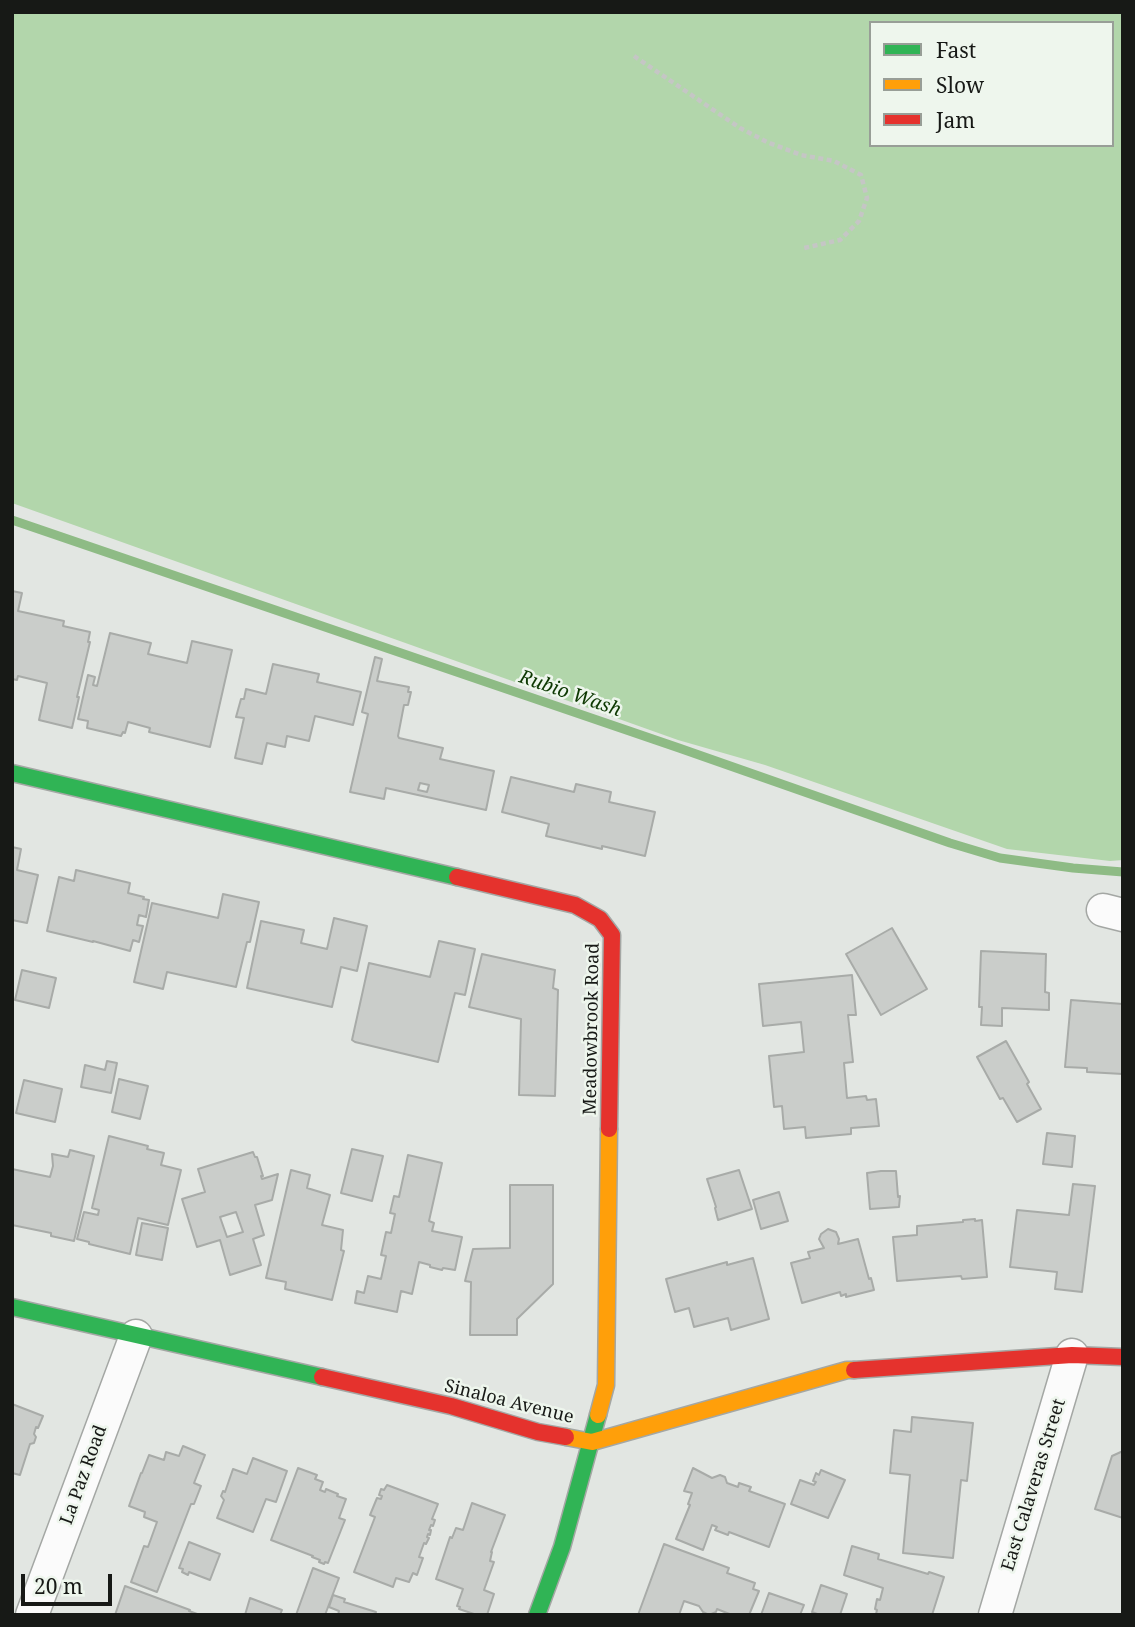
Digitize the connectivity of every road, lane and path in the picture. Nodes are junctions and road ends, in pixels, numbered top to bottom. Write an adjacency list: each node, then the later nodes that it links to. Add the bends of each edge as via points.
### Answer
1 (634, 56): 2 (path, via 740,128 861,175 867,198 859,221 840,240)
2 (804, 248)
3 (12, 774): 8 (street, Meadowbrook Road, via 575,905 600,919 612,935 607,1331 606,1385)
4 (12, 1307): 5 (street, Sinaloa Avenue)
5 (136, 1336): 8 (street, Sinaloa Avenue); 9 (street, La Paz Road)
6 (1072, 1355): 7 (street, Sinaloa Avenue); 8 (street, Sinaloa Avenue, via 847,1370); 11 (street, East Calaveras Street)
7 (1123, 1357)
8 (592, 1441): 10 (street, Meadowbrook Road, via 562,1548)
9 (32, 1615)
10 (537, 1615)
11 (995, 1615)

